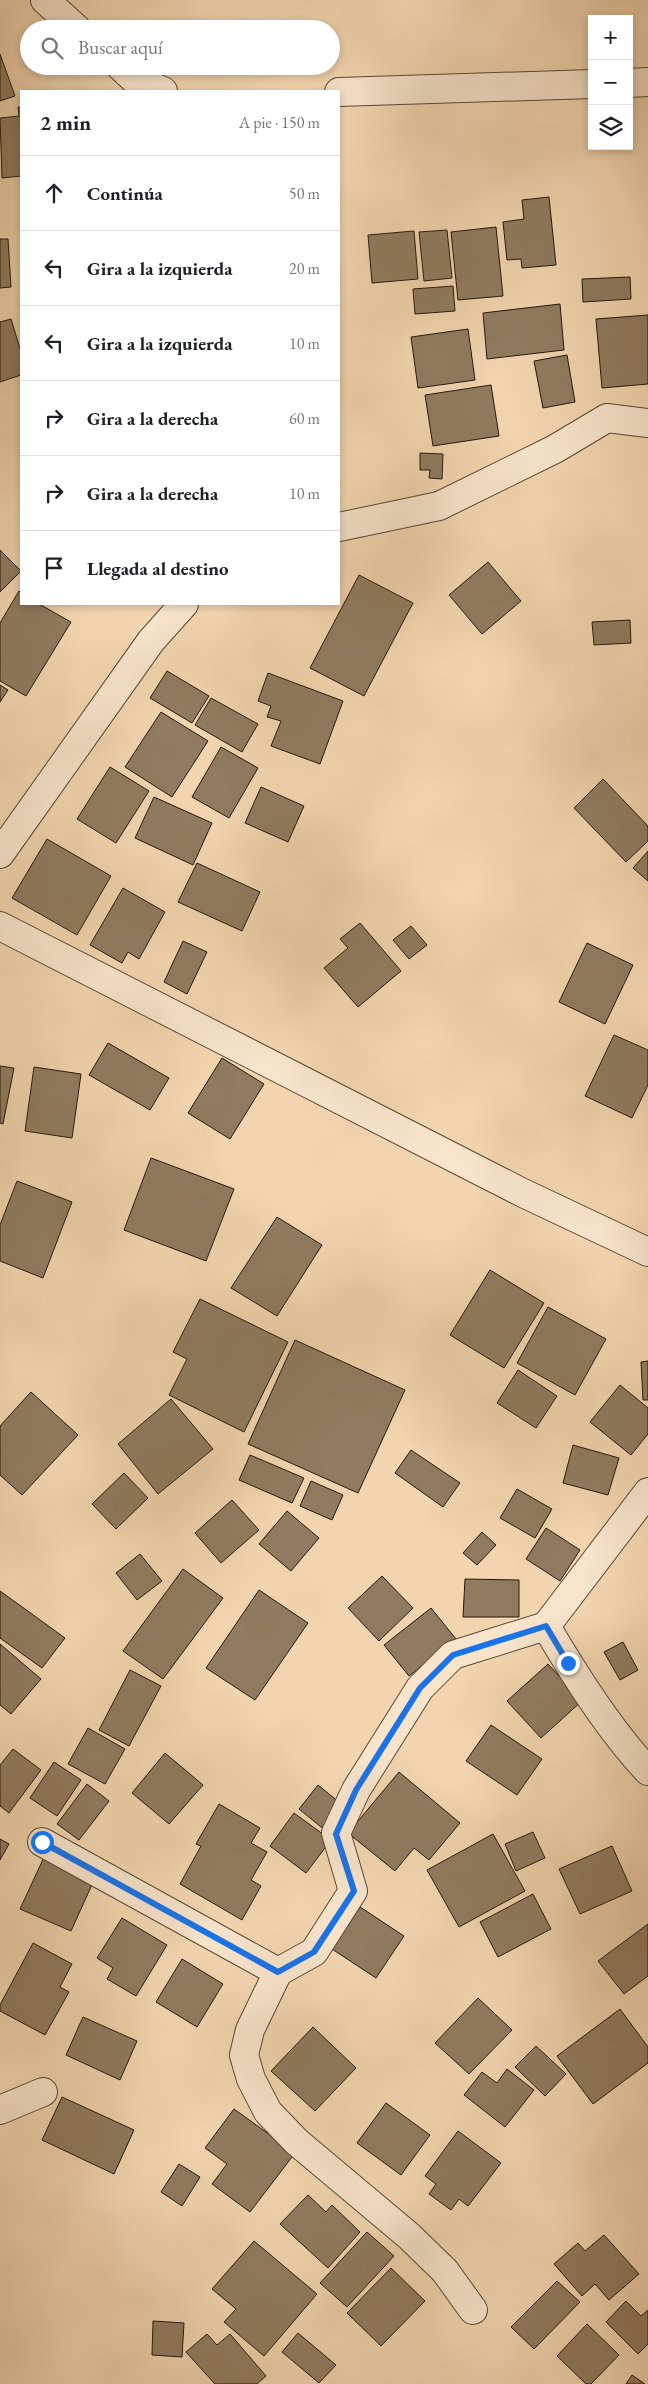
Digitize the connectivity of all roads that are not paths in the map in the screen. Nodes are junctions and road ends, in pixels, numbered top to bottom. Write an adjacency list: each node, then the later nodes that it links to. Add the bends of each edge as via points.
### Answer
1 (45, 0): 2 (street)
2 (67, 20)
3 (130, 75): 7 (street)
4 (648, 82): 5 (street)
5 (633, 83)
6 (588, 84): 8 (street)
7 (161, 90)
8 (340, 92)
9 (648, 423): 10 (street, via 607,418 555,449 439,506)
10 (340, 527)
11 (183, 605): 12 (street, via 151,641)
12 (0, 854)
13 (0, 926): 14 (street, via 523,1193)
14 (648, 1252)
15 (648, 1492): 16 (street)
16 (546, 1626): 17 (street, via 634,1757); 19 (street, via 453,1655 420,1688 356,1790 336,1834 354,1891 314,1952)
17 (648, 1771)
18 (42, 1842): 19 (street)
19 (278, 1972): 22 (street, via 250,2030 244,2055 251,2080 268,2112 445,2271)
20 (43, 2092): 21 (street)
21 (0, 2110)
22 (472, 2310)

